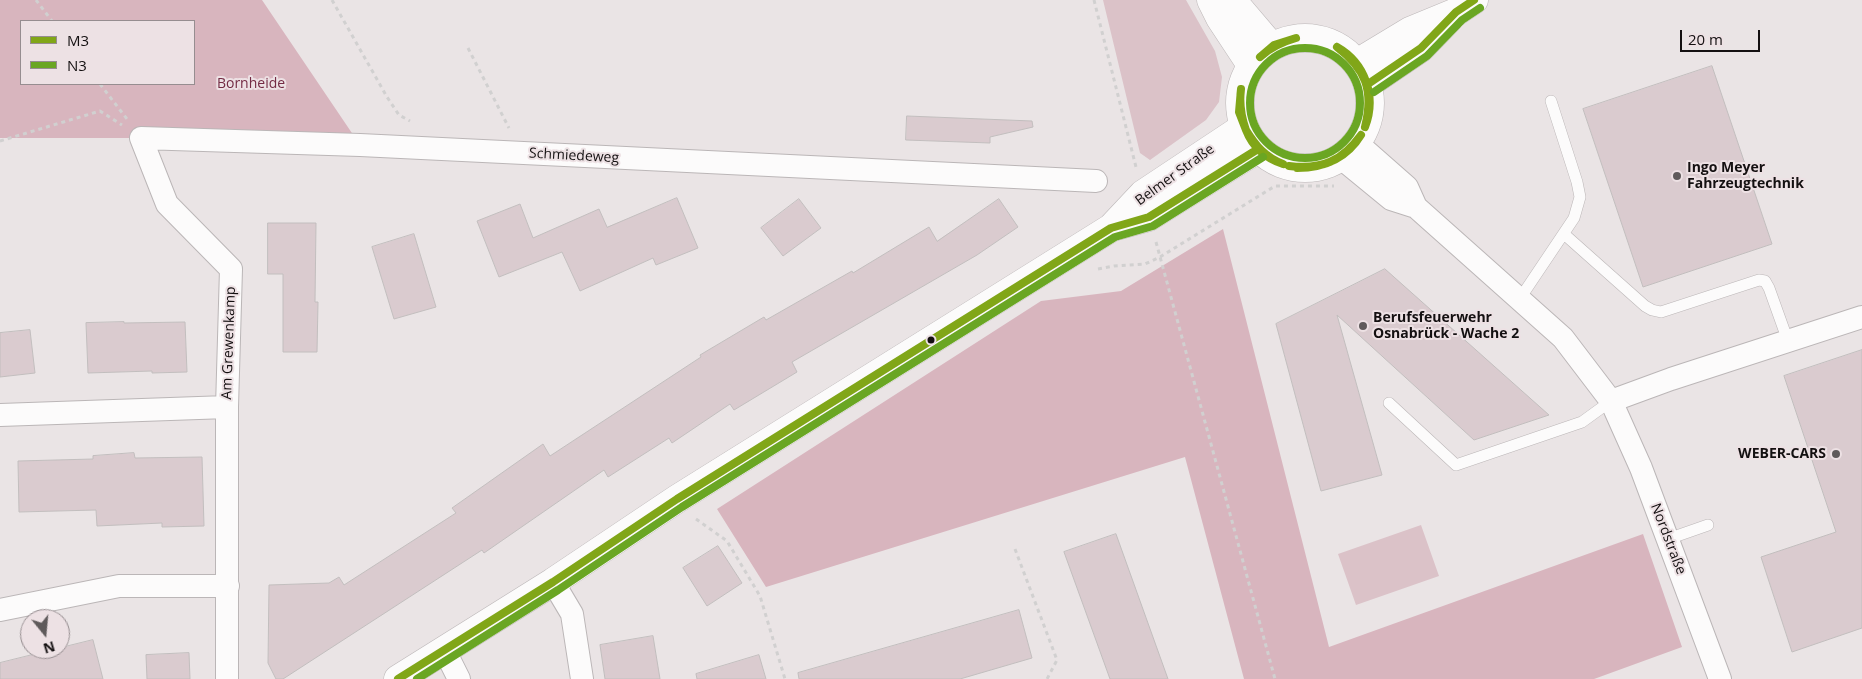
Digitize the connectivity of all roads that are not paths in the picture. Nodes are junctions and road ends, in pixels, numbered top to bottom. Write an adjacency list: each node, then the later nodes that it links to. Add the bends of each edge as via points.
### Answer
1 (1211, 0): 5 (street)
2 (1232, 0): 4 (street)
3 (1465, 6): 6 (street, via 1421,48)
4 (1272, 47): 5 (street); 6 (street, via 1284,40 1306,37 1326,40 1346,51)
5 (1250, 66): 9 (street, via 1241,86 1239,109)
6 (1362, 73): 10 (street, via 1370,106 1368,122)
7 (1551, 101): 13 (lane, via 1580,197 1574,218)
8 (141, 138): 11 (street, Schmiedeweg, via 360,145); 19 (street, Am Grewenkamp, via 167,204 231,269)
9 (1251, 138): 10 (street, via 1268,158 1298,168 1321,167); 12 (street, Belmer Straße, via 1143,194); 12 (street, Belmer Straße, via 1150,217)
10 (1349, 150): 14 (street, Nordstraße, via 1392,199 1416,207)
11 (1096, 181)
12 (1111, 228): 23 (street, Belmer Straße, via 677,499)
13 (1564, 234): 14 (lane); 16 (lane, via 1652,310 1661,312 1759,280 1765,281)
14 (1519, 300): 17 (street, Nordstraße, via 1563,338)
15 (1862, 317): 16 (street)
16 (1788, 341): 17 (street)
17 (1611, 401): 18 (lane, via 1582,422 1456,465); 22 (street, Nordstraße)
18 (1389, 403)
19 (227, 407): 20 (street, Am Grewenkamp); 24 (street, Am Grewenkamp)
20 (0, 415)
21 (1708, 525): 22 (lane)
22 (1668, 539): 31 (street, Nordstraße)
23 (553, 582): 26 (street, Belmer Straße); 30 (street, via 572,614)
24 (228, 586): 25 (street, via 119,586); 27 (street, Am Grewenkamp)
25 (0, 610)
26 (444, 649): 28 (street, Belmer Straße); 29 (street)
27 (227, 679)
28 (398, 679)
29 (459, 679)
30 (582, 679)
31 (1720, 679)

